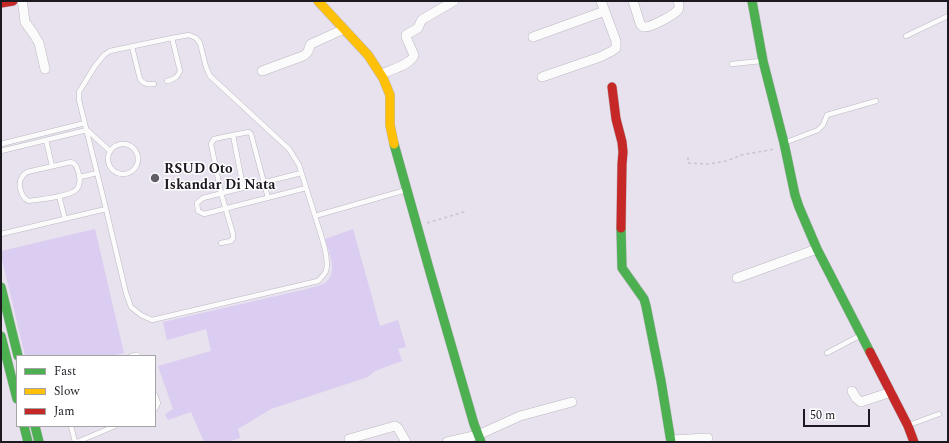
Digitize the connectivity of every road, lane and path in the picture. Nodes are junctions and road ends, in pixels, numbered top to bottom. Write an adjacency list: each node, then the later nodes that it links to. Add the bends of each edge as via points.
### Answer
1 (13, 1): 9 (street)
2 (22, 1): 19 (street, via 25,22 39,43)
3 (318, 1): 12 (street)
4 (454, 1): 21 (street, via 423,19 418,28 406,35 414,55 412,60)
5 (601, 1): 10 (street)
6 (633, 1): 7 (street, via 640,23 644,27 651,26 678,11)
7 (678, 1)
8 (752, 1): 17 (street)
9 (1, 4)
10 (605, 11): 14 (street); 22 (street, via 616,48 600,57)
11 (948, 16): 13 (lane)
12 (344, 29): 20 (street, via 311,44 303,56); 21 (street)
13 (906, 36)
14 (533, 37)
15 (172, 38): 16 (lane); 23 (lane, via 180,71 176,78); 37 (lane, via 189,35 196,38 200,43 210,76 289,149)
16 (132, 46): 24 (lane, via 142,83); 27 (lane, via 104,55 79,92)
17 (763, 61): 18 (lane); 32 (street)
18 (732, 64)
19 (45, 69)
20 (262, 71)
21 (382, 74): 43 (street, via 390,95 390,125)
22 (542, 77)
23 (166, 81)
24 (154, 84)
25 (612, 87): 78 (street, via 623,152 622,268 644,299 646,306)
26 (876, 101): 32 (lane, via 827,115 818,130)
27 (85, 123): 28 (lane); 31 (lane)
28 (87, 130): 30 (lane); 34 (lane); 38 (lane)
29 (233, 135): 40 (lane, via 250,132); 41 (lane); 44 (lane, via 214,139 211,144)
30 (46, 140): 33 (lane); 36 (lane)
31 (1, 144)
32 (784, 145): 35 (path, via 715,163 688,162); 55 (street, via 795,195)
33 (3, 151)
34 (110, 151): 34 (lane, via 108,160 116,172 126,174 137,166 139,160 136,150 128,144 118,144)
35 (688, 157)
36 (52, 166): 39 (lane, via 74,163); 45 (lane, via 27,172 22,176 20,183 23,196 29,201)
37 (301, 172): 40 (lane); 42 (lane)
38 (97, 173): 39 (lane); 47 (lane)
39 (80, 177): 45 (lane, via 77,189)
40 (264, 183): 41 (lane); 46 (lane)
41 (243, 187): 44 (lane)
42 (306, 188): 46 (lane); 50 (lane)
43 (407, 190): 50 (lane); 52 (street)
44 (221, 193): 48 (lane); 48 (lane, via 202,198 197,203 198,211 204,214)
45 (59, 196): 51 (lane)
46 (268, 198): 48 (lane)
47 (106, 209): 50 (lane, via 126,294 131,306 152,320 318,281 326,270 326,256); 51 (lane)
48 (226, 209): 54 (lane, via 233,238)
49 (467, 211): 52 (path)
50 (315, 216)
51 (65, 219): 53 (lane)
52 (417, 225): 75 (street)
53 (1, 234)
54 (221, 243)
55 (817, 249): 56 (street); 58 (street)
56 (737, 278)
57 (1, 287): 61 (street)
58 (862, 335): 60 (lane); 64 (street)
59 (1, 336): 62 (street)
60 (827, 353)
61 (18, 355)
62 (4, 362): 65 (street)
63 (852, 391): 64 (street, via 861,402)
64 (891, 392): 70 (street)
65 (16, 396)
66 (156, 397): 68 (lane)
67 (572, 402): 75 (street, via 520,416)
68 (156, 407)
69 (939, 414): 70 (lane)
70 (908, 426): 84 (street)
71 (24, 427): 79 (street)
72 (35, 427): 80 (street)
73 (71, 427): 81 (lane)
74 (113, 427): 81 (lane)
75 (480, 438): 83 (street)
76 (708, 438): 78 (street)
77 (349, 439): 82 (street, via 395,426)
78 (671, 441)
79 (28, 442)
80 (39, 442)
81 (76, 442)
82 (406, 442)
83 (447, 442)
84 (914, 442)

